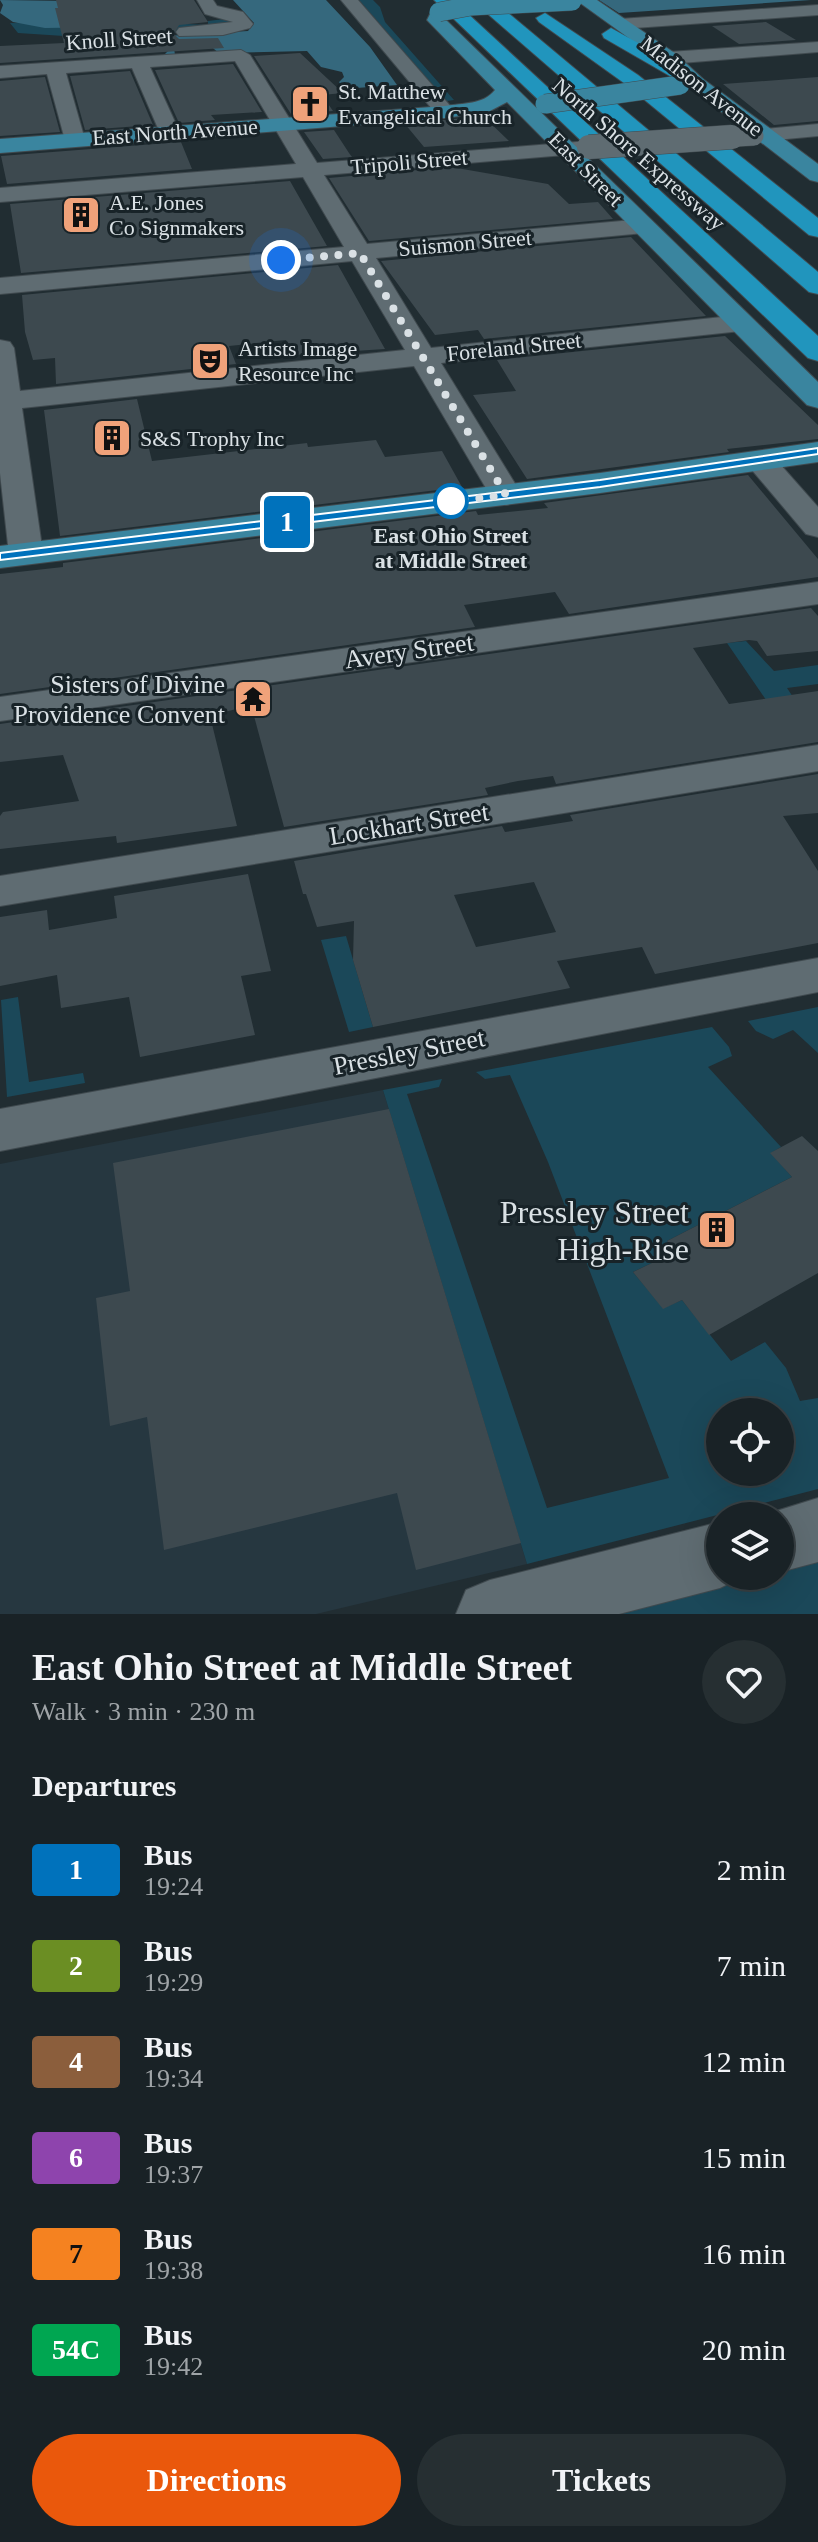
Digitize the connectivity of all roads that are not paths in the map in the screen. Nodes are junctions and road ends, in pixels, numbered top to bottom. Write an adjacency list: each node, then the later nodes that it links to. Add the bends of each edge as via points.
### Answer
1 (349, 0): 22 (street)
2 (481, 0): 39 (highway)
3 (492, 0): 37 (highway, via 649,113)
4 (556, 0): 20 (highway)
5 (572, 1): 6 (main road, Madison Avenue, bridge); 8 (main road, Madison Avenue)
6 (532, 3): 9 (main road, bridge); 33 (highway, via 679,97); 35 (highway, North Shore Expressway)
7 (208, 5): 11 (street); 13 (street, via 243,20 243,25)
8 (591, 5): 12 (main road, Madison Avenue)
9 (440, 8): 21 (main road, East Street); 40 (highway, North Shore Expressway, via 742,242); 43 (highway)
10 (818, 10): 12 (street)
11 (186, 11)
12 (620, 24): 15 (main road, Madison Avenue)
13 (168, 33)
14 (818, 47): 15 (street)
15 (669, 58): 20 (main road, Madison Avenue)
16 (139, 62): 17 (street, Knoll Street); 23 (street, Knoll Street, via 241,55); 25 (street)
17 (55, 68): 18 (street, Knoll Street); 27 (street)
18 (0, 72)
19 (725, 81): 20 (street)
20 (688, 84): 21 (main road, East North Avenue, bridge); 26 (main road, Madison Avenue)
21 (525, 100): 22 (main road, East North Avenue); 29 (main road, East Street)
22 (445, 112): 23 (main road, East North Avenue)
23 (282, 124): 25 (main road, East North Avenue); 30 (street)
24 (818, 130): 26 (street, Tripoli Street)
25 (170, 133): 27 (main road, East North Avenue)
26 (759, 136): 29 (street, Tripoli Street, bridge); 31 (main road, Madison Avenue)
27 (75, 140): 28 (main road, East North Avenue)
28 (0, 146)
29 (578, 148): 30 (street, Tripoli Street); 34 (main road, East Street)
30 (310, 170): 32 (street, Tripoli Street); 36 (street)
31 (818, 175)
32 (0, 195)
33 (818, 200)
34 (644, 226): 36 (street, Suismon Street); 41 (main road, East Street)
35 (818, 230)
36 (360, 253): 38 (street, Suismon Street); 44 (street)
37 (818, 256)
38 (0, 286)
39 (818, 286)
40 (818, 311)
41 (741, 323): 44 (street, Foreland Street); 45 (main road, East Street)
42 (0, 348): 46 (street)
43 (818, 352)
44 (423, 357): 46 (street, Foreland Street); 51 (street)
45 (818, 399)
46 (3, 401): 53 (street)
47 (818, 452): 50 (main road)
48 (818, 467): 49 (main road)
49 (768, 470): 50 (main road); 52 (street)
50 (600, 483): 51 (main road)
51 (506, 495): 53 (main road)
52 (818, 527)
53 (13, 555)
54 (818, 593): 55 (street, Avery Street)
55 (0, 709)
56 (818, 758): 57 (street, Lockhart Street)
57 (0, 891)
58 (818, 975): 59 (street, Pressley Street)
59 (0, 1130)
60 (818, 1530): 61 (street)
61 (794, 1536)
62 (706, 1559): 63 (street)
63 (490, 1614)

